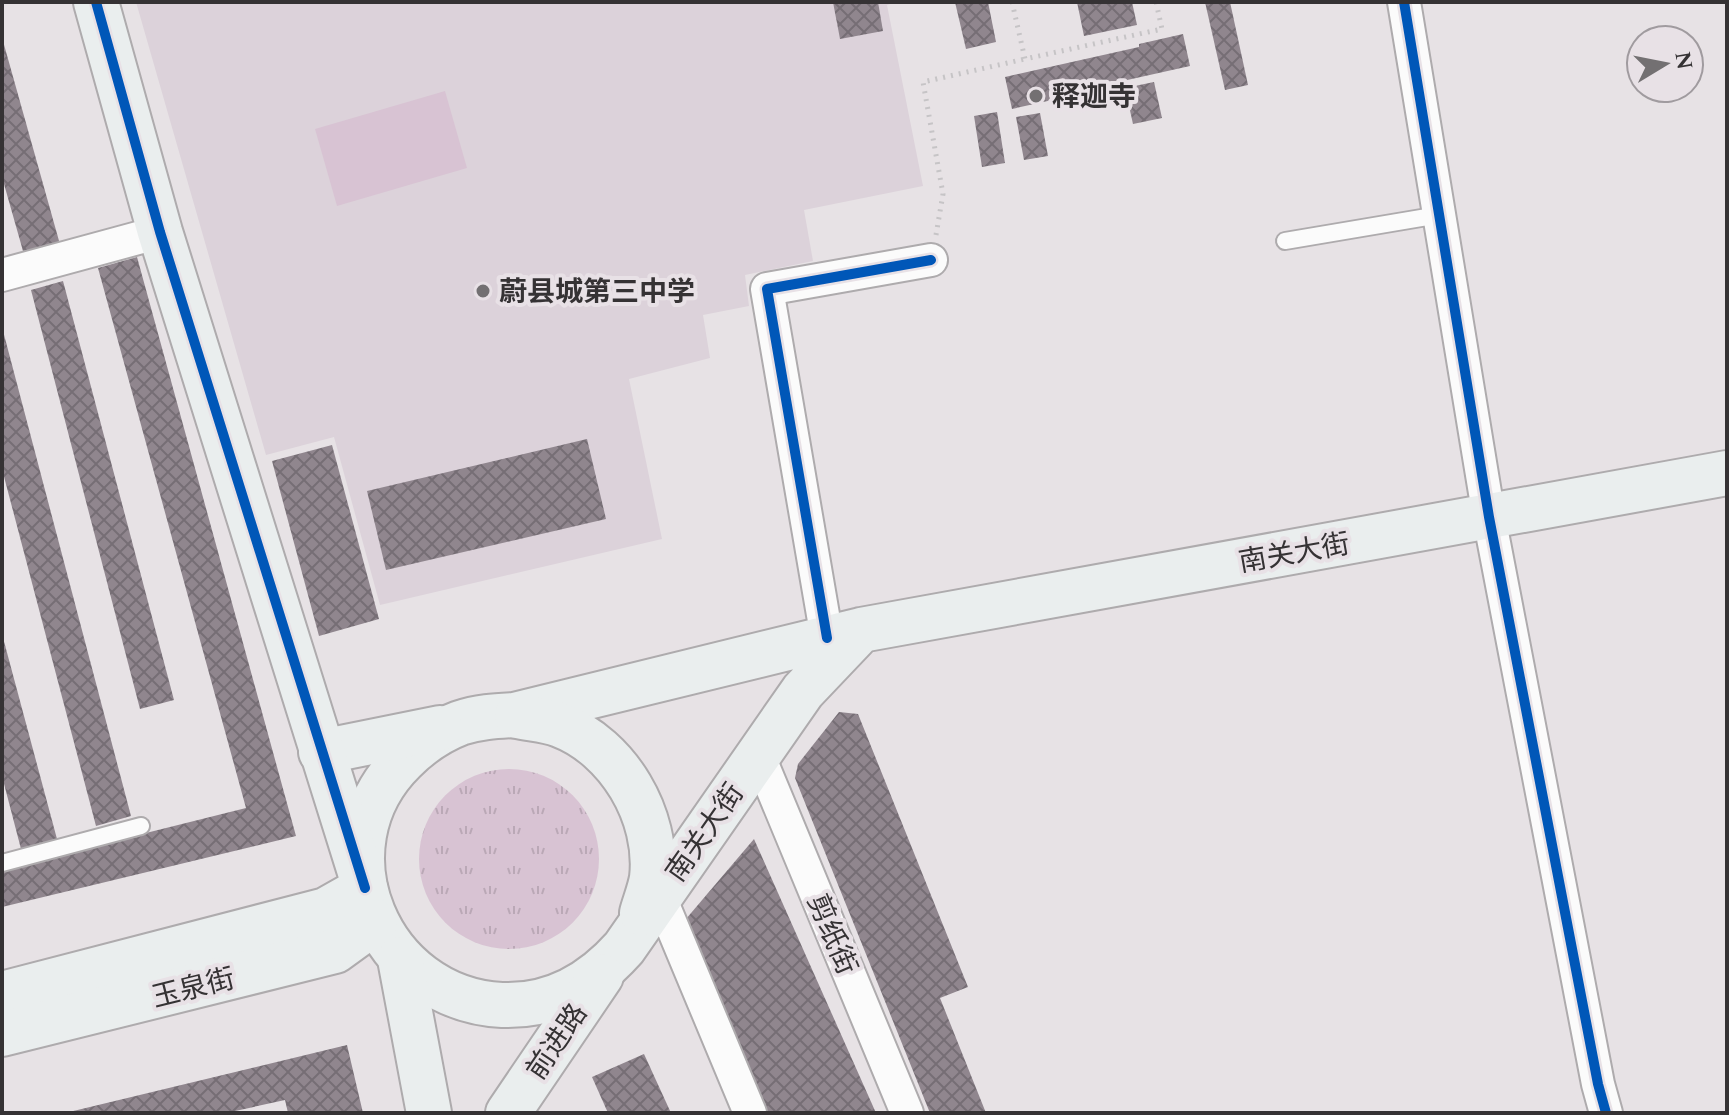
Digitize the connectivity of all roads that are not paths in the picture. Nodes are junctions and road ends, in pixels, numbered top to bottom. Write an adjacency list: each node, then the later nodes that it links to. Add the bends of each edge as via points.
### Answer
1 (96, 2): 4 (main road)
2 (1404, 2): 3 (street)
3 (1439, 215): 5 (lane); 9 (street)
4 (160, 232): 7 (street); 13 (main road)
5 (1285, 241)
6 (931, 260): 10 (street, via 767,289)
7 (2, 275)
8 (1727, 473): 9 (main road, 南关大街)
9 (1489, 517): 10 (main road, 南关大街); 27 (street)
10 (844, 634): 11 (main road, 南关大街); 14 (main road, 南关大街)
11 (514, 715): 12 (main road, 南关大街); 18 (main road, 南关大街, via 560,725 601,750 632,786 649,830)
12 (458, 724): 13 (main road); 17 (main road, 南关大街, via 421,743 392,772 372,807 363,847)
13 (321, 752): 17 (main road)
14 (758, 754): 18 (main road, 南关大街); 26 (street, 剪纸街)
15 (141, 826): 16 (lane)
16 (2, 863)
17 (370, 905): 19 (main road, 南关大街); 21 (main road, 玉泉街, via 326,910); 22 (main road, 玉泉街, via 335,951)
18 (649, 909): 20 (main road, 南关大街); 25 (street)
19 (400, 959): 20 (main road, 南关大街, via 435,988 478,1004 524,1006 567,994); 23 (main road)
20 (605, 969): 24 (main road, 前进路)
21 (2, 994)
22 (2, 1034)
23 (429, 1113)
24 (508, 1113)
25 (750, 1113)
26 (907, 1113)
27 (1606, 1113)

